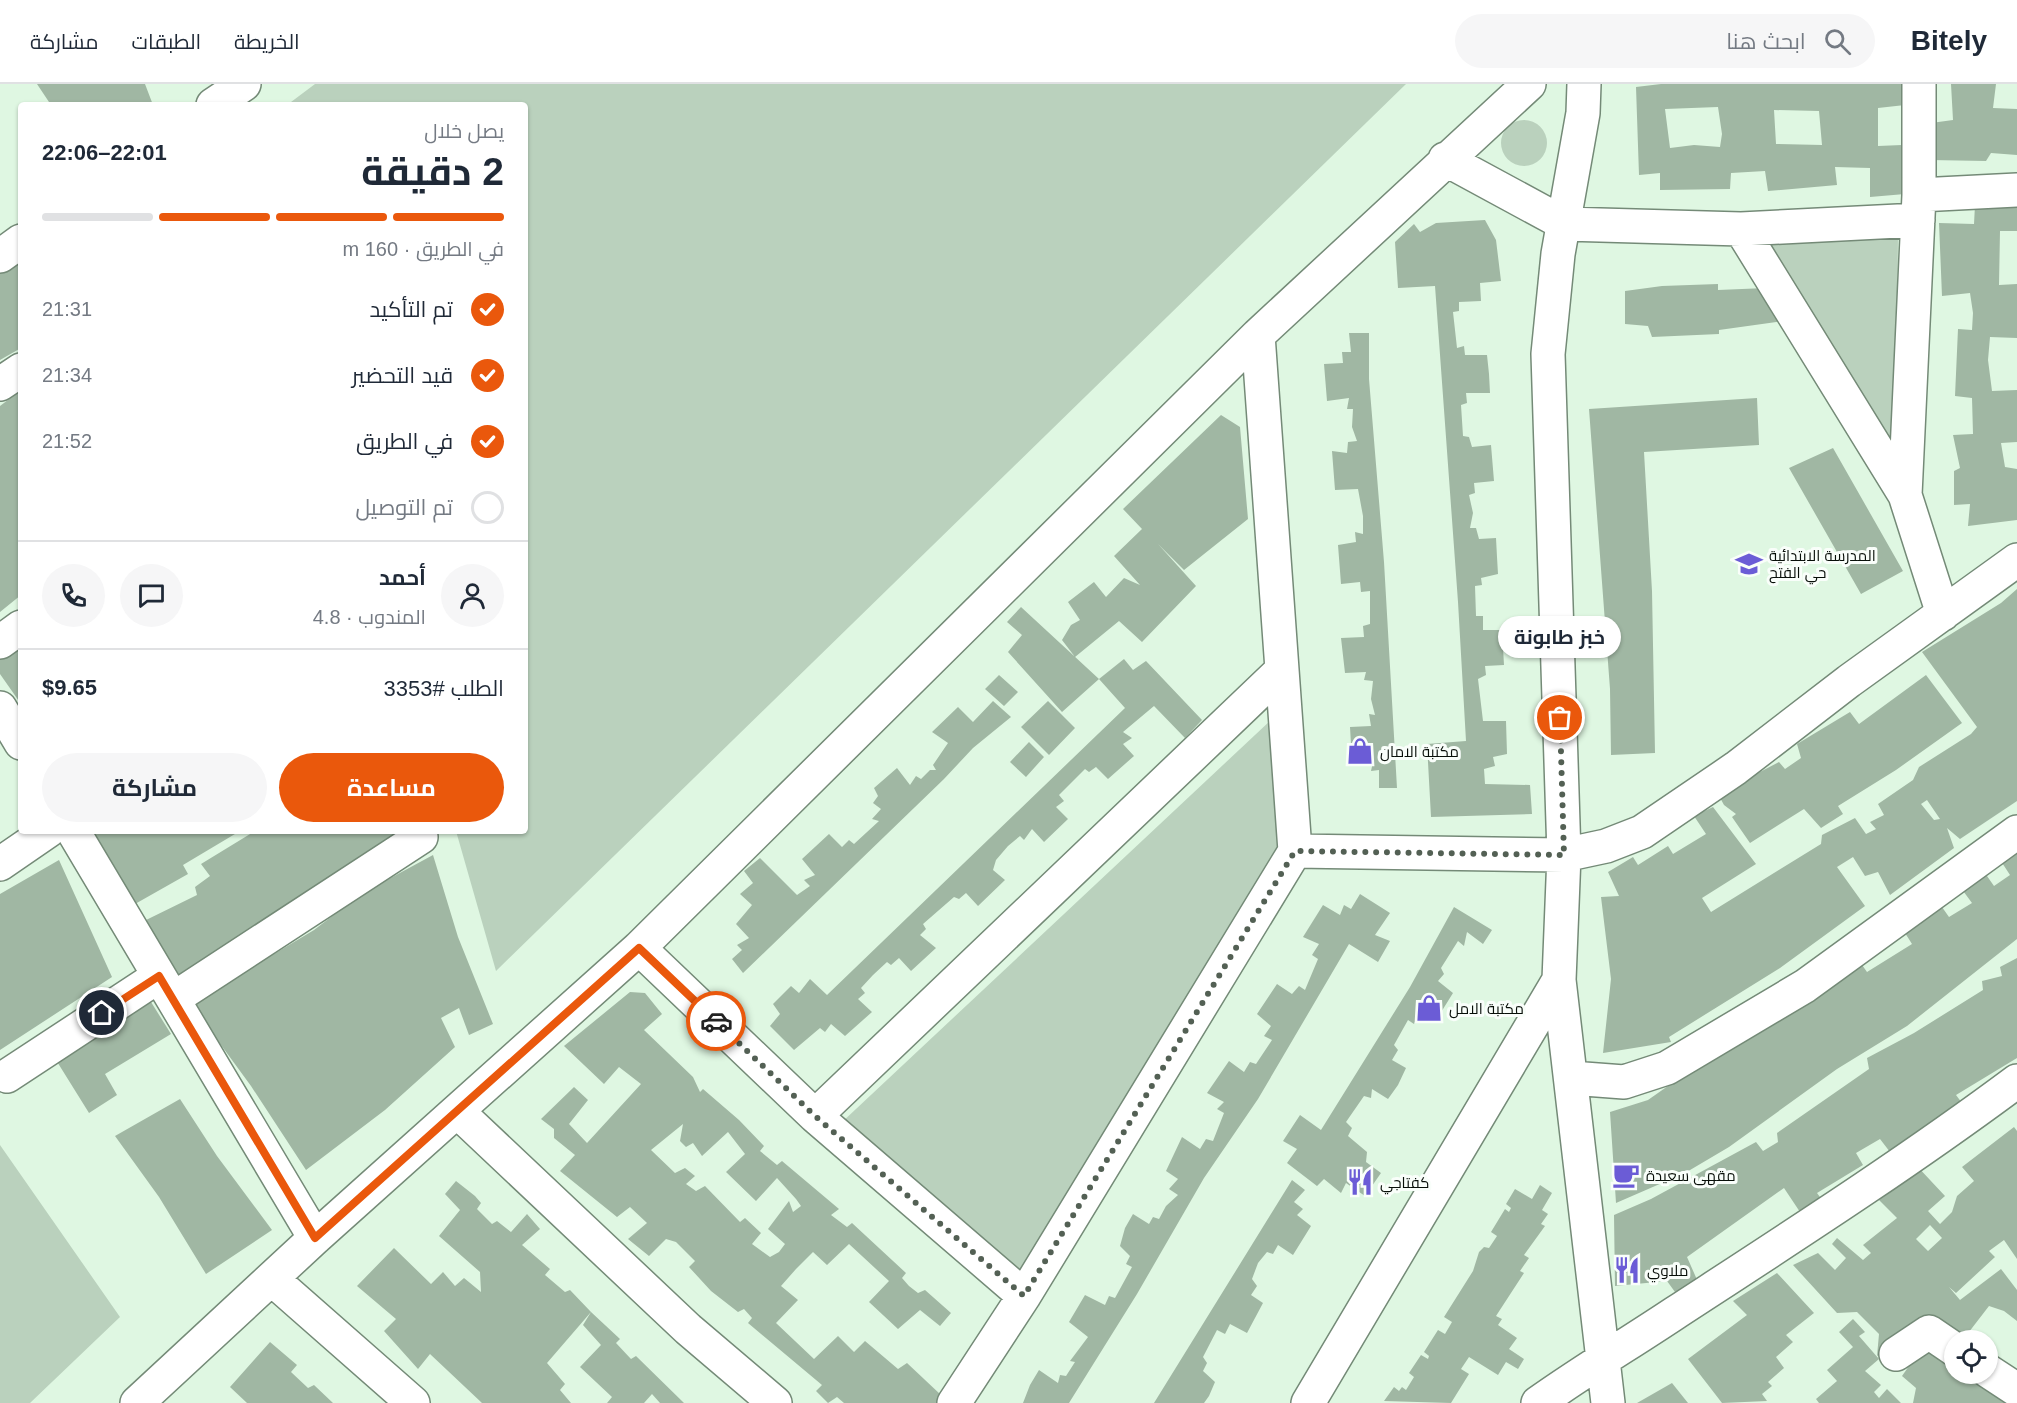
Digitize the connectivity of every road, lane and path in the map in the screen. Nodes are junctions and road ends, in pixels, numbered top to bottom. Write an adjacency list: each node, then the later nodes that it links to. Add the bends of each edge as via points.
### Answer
1 (243, 84): 5 (street)
2 (1529, 84): 6 (street)
3 (1584, 84): 9 (street)
4 (1919, 84): 8 (street)
5 (217, 102)
6 (1445, 159): 9 (street); 13 (street)
7 (2017, 190): 8 (street)
8 (1918, 208): 10 (street); 16 (street)
9 (1565, 224): 10 (street); 29 (street, via 1548,354)
10 (1741, 229): 16 (street)
11 (18, 242): 12 (street)
12 (0, 256)
13 (1258, 334): 21 (street); 31 (street)
14 (18, 372): 15 (street)
15 (0, 384)
16 (1905, 495): 18 (street)
17 (2017, 560): 18 (street)
18 (1943, 614): 29 (street, via 1736,768 1642,832 1606,846)
19 (18, 629): 20 (street)
20 (0, 642)
21 (1282, 670): 28 (street); 38 (street)
22 (0, 708): 23 (street)
23 (18, 738)
24 (2017, 832): 35 (street, via 1805,986 1667,1068 1624,1082)
25 (44, 834): 30 (street)
26 (75, 834): 33 (street)
27 (421, 837): 33 (street)
28 (1295, 851): 29 (street); 41 (street)
29 (1564, 855): 32 (street)
30 (0, 864)
31 (639, 948): 37 (street); 38 (street)
32 (1559, 980): 35 (street); 51 (street)
33 (166, 987): 34 (street); 39 (street)
34 (7, 1076)
35 (1571, 1078): 44 (street)
36 (2017, 1081): 44 (street, via 1941,1137)
37 (458, 1112): 39 (street); 49 (street, via 688,1329)
38 (815, 1116): 41 (street)
39 (315, 1238): 40 (street)
40 (272, 1279): 47 (street); 48 (street)
41 (1024, 1296): 50 (street)
42 (1944, 1342): 43 (street, via 1929,1332)
43 (1896, 1354)
44 (1603, 1357): 52 (street); 53 (street)
45 (1998, 1378): 46 (street)
46 (2017, 1390)
47 (137, 1403)
48 (413, 1403)
49 (775, 1403)
50 (954, 1403)
51 (1308, 1403)
52 (1538, 1403)
53 (1608, 1403)

